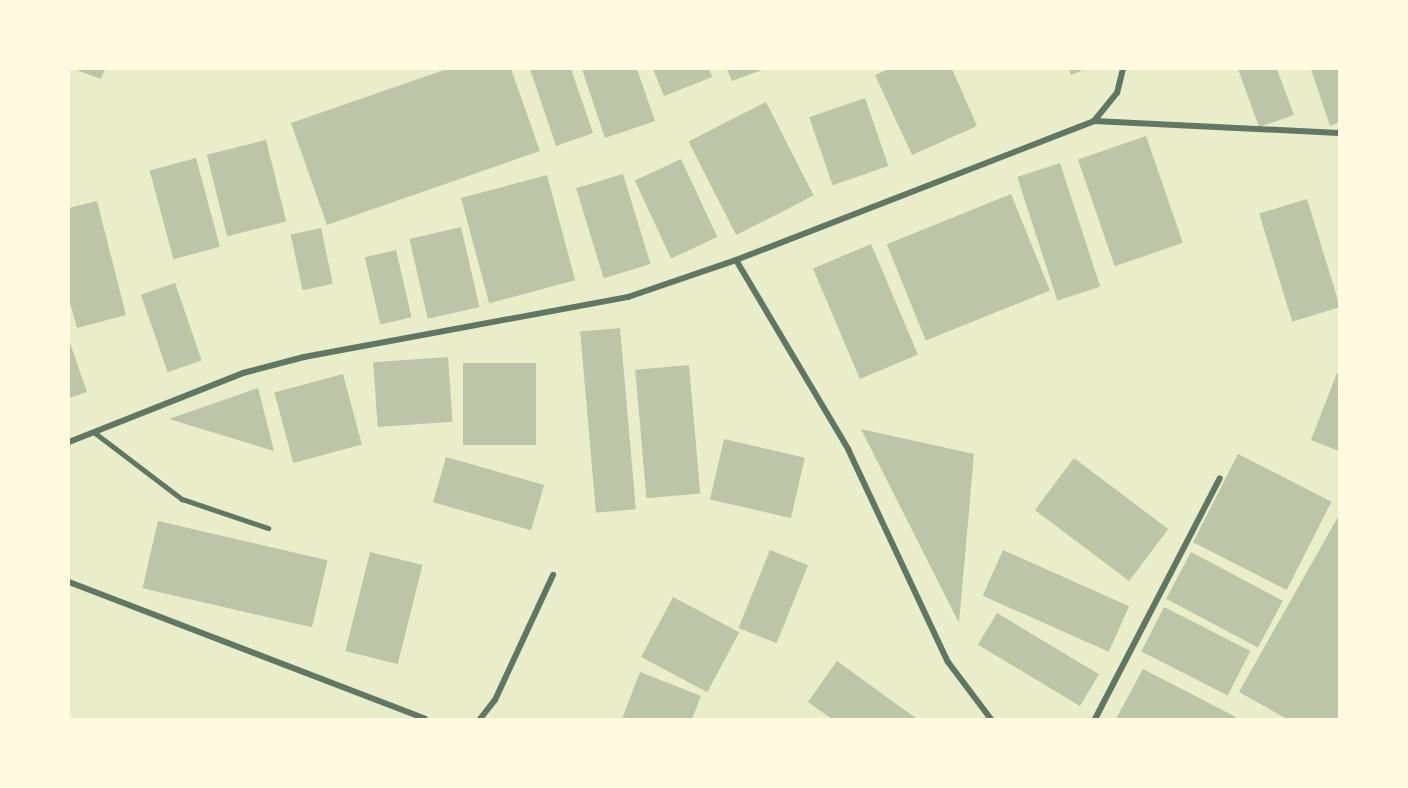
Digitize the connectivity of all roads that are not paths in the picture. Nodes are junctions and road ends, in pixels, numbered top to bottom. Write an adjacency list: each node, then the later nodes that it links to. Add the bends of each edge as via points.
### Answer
1 (1123, 69): 2 (street, via 1118,93)
2 (1094, 122): 3 (street); 4 (street)
3 (1339, 133)
4 (736, 260): 5 (street, via 628,297 304,357 243,373); 13 (street, via 848,449 948,662)
5 (94, 432): 6 (street); 8 (lane, via 182,499)
6 (69, 442)
7 (1220, 478): 14 (street)
8 (268, 528)
9 (553, 575): 12 (street, via 495,700)
10 (69, 582): 11 (street)
11 (425, 719)
12 (480, 719)
13 (991, 719)
14 (1095, 719)

